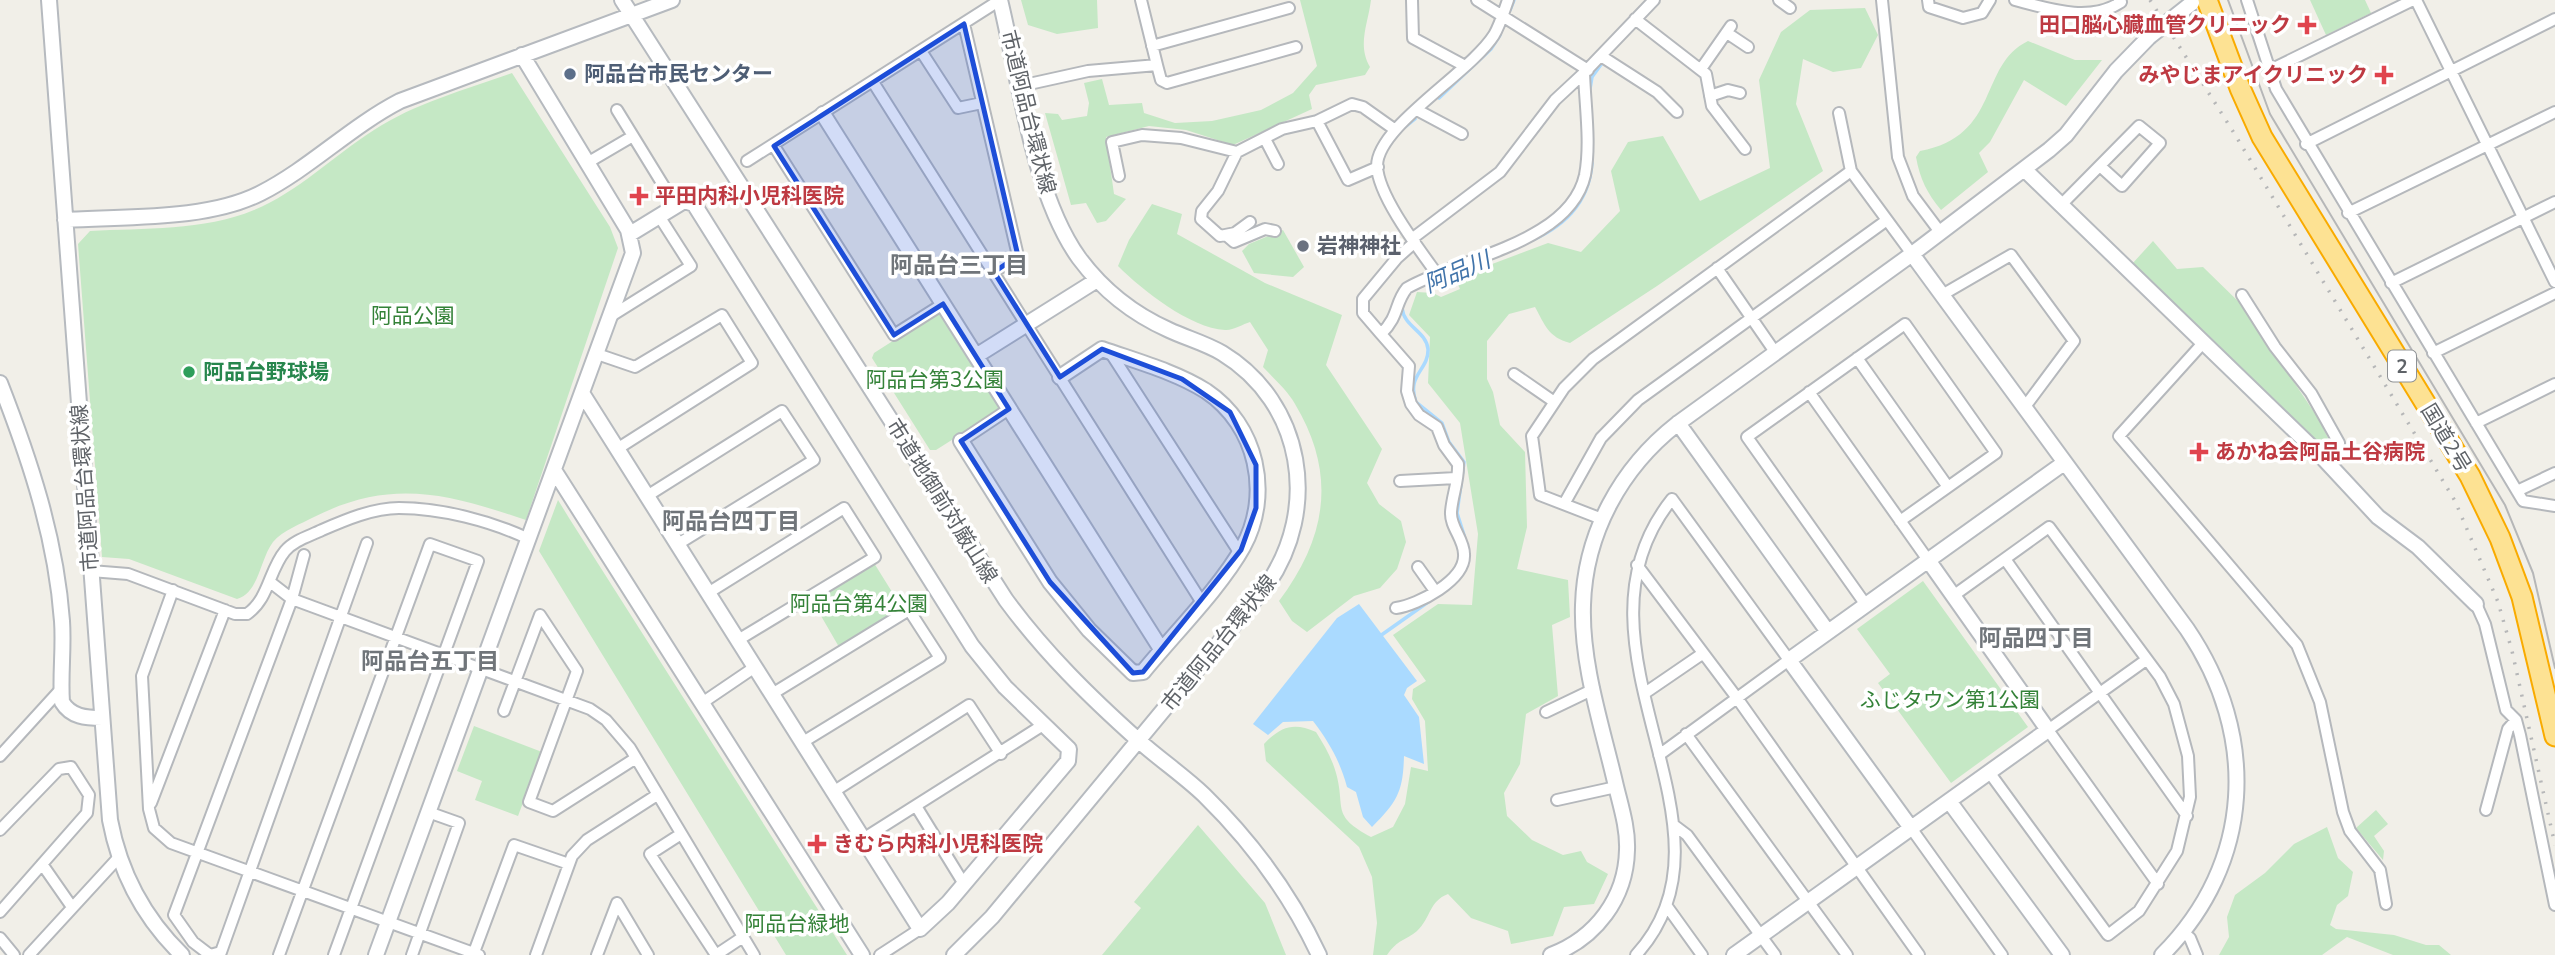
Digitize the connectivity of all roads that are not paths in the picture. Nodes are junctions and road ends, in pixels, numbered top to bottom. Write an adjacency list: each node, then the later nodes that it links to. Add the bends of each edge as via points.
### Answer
1 (49, 0): 73 (street, 市道阿品台環状線)
2 (622, 0): 21 (street, 市道地御前対厳山線)
3 (672, 0): 21 (street)
4 (1000, 0): 25 (street); 39 (street, 市道阿品台環状線)
5 (1141, 0): 26 (street)
6 (1412, 0): 33 (street, via 1413,38)
7 (1477, 0): 22 (street)
8 (1508, 0): 22 (street)
9 (1654, 0): 24 (street)
10 (1779, 0): 20 (street)
11 (1882, 0): 77 (street, via 1898,157 1913,196)
12 (1928, 0): 13 (street, via 1929,7 1963,18 1982,13)
13 (1990, 0)
14 (2015, 0): 15 (street, via 2096,13)
15 (2119, 0)
16 (2247, 0): 36 (street)
17 (2414, 0): 35 (street); 36 (street)
18 (2201, 2): 64 (street, bridge, via 2149,37 2066,135); 177 (highway, 国道2号 / 2, via 2262,137 2470,476 2500,538 2522,597)
19 (1289, 8): 26 (street)
20 (1790, 8)
21 (631, 15): 30 (street); 179 (street, 市道地御前対厳山線, via 995,585 1049,655)
22 (1505, 17): 33 (street); 37 (street)
23 (2555, 19): 35 (street)
24 (1638, 22): 31 (street); 34 (street)
25 (964, 23): 29 (street); 42 (street)
26 (1152, 46): 32 (street)
27 (1296, 47): 32 (street, via 1167,83 1161,80)
28 (1748, 47): 34 (street, via 1729,30)
29 (921, 51): 38 (street); 42 (street, via 958,108)
30 (522, 55): 60 (street); 73 (street, via 383,110 249,199 210,209)
31 (1601, 56): 37 (street); 45 (street, via 1654,90)
32 (1157, 65): 39 (street, via 1088,71)
33 (1465, 66): 44 (street)
34 (1701, 69): 41 (street)
35 (2451, 70): 54 (street); 55 (street)
36 (2268, 71): 54 (street)
37 (1586, 72): 80 (street, via 1555,100 1500,172); 84 (street, via 1585,172 1570,208 1538,232)
38 (873, 82): 48 (street); 83 (street)
39 (1020, 86): 85 (street, 市道阿品台環状線, via 1048,198 1070,245)
40 (1740, 93): 41 (street, via 1728,90)
41 (1710, 96): 57 (street)
42 (982, 103): 83 (street, via 1018,256)
43 (617, 110): 52 (street)
44 (1420, 112): 50 (street); 51 (street)
45 (1676, 112)
46 (2555, 112): 55 (street)
47 (1839, 113): 65 (street)
48 (823, 114): 56 (street); 91 (street)
49 (1317, 121): 50 (street, via 1358,105); 53 (street, via 1286,128); 63 (street, via 1348,180)
50 (1394, 129): 63 (street, via 1380,149)
51 (1462, 134)
52 (633, 136): 60 (street); 68 (street)
53 (1265, 139): 58 (street); 61 (street)
54 (2306, 144): 70 (street)
55 (2489, 145): 70 (street); 72 (street)
56 (774, 146): 59 (street); 91 (street, via 894,335)
57 (1745, 149)
58 (1237, 152): 66 (street, via 1181,138 1137,136 1112,142); 79 (street, via 1200,215 1214,232)
59 (747, 162)
60 (587, 163): 78 (street)
61 (1279, 164)
62 (2100, 166): 62 (street, via 2139,126 2160,143 2122,186); 69 (street)
63 (1378, 167): 80 (street, via 1381,182)
64 (2024, 169): 69 (street); 77 (street)
65 (1851, 171): 74 (street); 82 (street)
66 (1119, 176)
67 (2555, 202): 72 (street)
68 (676, 206): 71 (street); 174 (street, via 687,200 694,204 972,646)
69 (2060, 206): 96 (street)
70 (2348, 213): 87 (street)
71 (659, 216): 78 (street); 92 (street, via 691,266)
72 (2525, 217): 86 (street); 87 (street)
73 (65, 220): 138 (street, 市道阿品台環状線)
74 (1887, 220): 81 (street); 93 (street)
75 (1250, 222): 79 (street)
76 (1275, 231): 79 (street, via 1265,229 1234,242)
77 (1940, 232): 81 (street)
78 (630, 234): 92 (street, via 631,260)
79 (1227, 236)
80 (1414, 240): 84 (street); 95 (street, via 1363,299 1363,313)
81 (1912, 254): 89 (street); 98 (street)
82 (1717, 268): 93 (street); 109 (street, via 1593,359)
83 (994, 272): 94 (street)
84 (1437, 274): 95 (street, via 1407,288 1398,302 1395,320)
85 (1097, 280): 94 (street); 179 (street, 市道阿品台環状線, via 1144,318 1222,353 1252,377 1284,422 1299,482 1294,528 1276,572)
86 (2555, 282)
87 (2390, 283): 99 (street)
88 (2555, 293): 99 (street)
89 (1942, 295): 110 (street); 110 (street, via 2011,255 2074,341)
90 (2242, 295): 116 (street, via 2311,393 2339,443)
91 (943, 304): 101 (street)
92 (611, 316): 100 (street)
93 (1751, 317): 98 (street); 125 (street, via 1625,412 1591,453)
94 (1026, 325): 101 (street); 104 (street)
95 (1381, 334): 120 (street, via 1407,362 1410,404 1438,429 1458,464)
96 (2203, 343): 116 (street); 212 (street, via 2119,436 2297,645 2320,702 2343,812 2350,831 2380,870)
97 (1111, 352): 104 (street, via 1102,349); 132 (street); 132 (street, via 1196,385 1220,402 1239,424 1254,457 1258,494 1253,523)
98 (1775, 352): 112 (street)
99 (2433, 353): 113 (street)
100 (597, 354): 108 (street); 115 (street, via 635,367 722,315 752,363)
101 (976, 356): 111 (street)
102 (1857, 358): 107 (street); 122 (street); 122 (street, via 1905,324 1996,453)
103 (1514, 374): 109 (street)
104 (1060, 377): 145 (street)
105 (0, 383): 162 (street, via 32,467 51,546 62,625)
106 (2555, 384): 113 (street)
107 (1809, 392): 128 (street); 147 (street, via 1747,437)
108 (582, 393): 115 (street); 118 (street)
109 (1553, 401): 125 (street, via 1532,443 1540,495)
110 (2024, 408): 117 (street)
111 (1009, 409): 114 (street); 154 (street)
112 (1678, 423): 127 (street, via 1627,474); 151 (street)
113 (2476, 423): 123 (street)
114 (961, 441): 154 (street, via 1050,582 1089,630 1133,673 1143,672)
115 (617, 449): 124 (street)
116 (2324, 459): 146 (street, via 2378,517 2418,547)
117 (2064, 463): 135 (street); 220 (street, via 2202,651 2231,723 2238,775 2233,827 2217,877)
118 (554, 470): 129 (street); 169 (street)
119 (2555, 474): 123 (street)
120 (1456, 478): 121 (street); 141 (street, via 1451,515 1464,562)
121 (1400, 480)
122 (1948, 487): 128 (street)
123 (2517, 491): 126 (street, via 2523,501)
124 (647, 496): 131 (street); 131 (street, via 782,411 814,460)
125 (1564, 504): 127 (street)
126 (2555, 506)
127 (1602, 519): 163 (street, via 1590,554 1583,607 1584,642)
128 (1900, 522): 135 (street)
129 (529, 539): 139 (street, via 458,516 398,508 377,511 292,545); 160 (street)
130 (367, 543): 150 (street)
131 (678, 544): 142 (street)
132 (1240, 552): 145 (street)
133 (303, 555): 144 (street)
134 (2005, 559): 143 (street); 158 (street, via 2049,527); 165 (street)
135 (1928, 560): 143 (street); 147 (street)
136 (1637, 565): 155 (street); 157 (street, via 1649,534 1672,499); 164 (street, via 1632,625)
137 (1418, 567): 141 (street)
138 (91, 571): 140 (street, via 128,574); 172 (street, 市道阿品台環状線)
139 (270, 582): 144 (street); 149 (street, via 247,614)
140 (173, 590): 149 (street); 183 (street, via 142,676)
141 (1435, 591): 148 (street, via 1413,606)
142 (708, 593): 153 (street); 153 (street, via 844,508 875,557)
143 (1953, 596): 175 (street)
144 (292, 599): 150 (street); 202 (street)
145 (1201, 601): 154 (street)
146 (2476, 604): 173 (street, via 2506,710)
147 (1866, 605): 151 (street)
148 (1396, 608)
149 (225, 610): 185 (street)
150 (341, 617): 152 (street); 207 (street)
151 (1828, 632): 157 (street)
152 (396, 637): 156 (street); 156 (street, via 430,544 478,561); 210 (street)
153 (738, 639): 159 (street)
154 (1161, 649)
155 (1702, 654): 164 (street); 167 (street)
156 (444, 655): 160 (street); 216 (street)
157 (1789, 660): 167 (street); 198 (street)
158 (2146, 660): 165 (street); 196 (street, via 2174,704 2185,734 2190,776)
159 (755, 667): 166 (street); 169 (street)
160 (481, 668): 161 (street); 195 (street)
161 (516, 681): 168 (street); 168 (street, via 540,615 577,671); 170 (street)
162 (61, 689): 172 (street, via 67,710); 182 (street)
163 (1594, 689): 171 (street); 187 (street)
164 (1645, 693): 181 (street)
165 (2100, 693): 175 (street); 196 (street)
166 (772, 694): 178 (street); 178 (street, via 909,610 940,658)
167 (1737, 698): 176 (street); 206 (street)
168 (568, 700): 184 (street, via 606,720); 184 (street, via 529,802 553,811)
169 (702, 703): 239 (street)
170 (505, 711)
171 (1546, 712)
172 (102, 719): 203 (street, 市道阿品台環状線, via 110,820)
173 (2516, 720): 194 (street, via 2508,729); 214 (street)
174 (1043, 725): 180 (street); 208 (street, via 1066,745 1070,757)
175 (2048, 730): 186 (street); 209 (street)
176 (1686, 734): 181 (street); 211 (street)
177 (2555, 736)
178 (803, 742): 188 (street)
179 (1139, 742): 241 (street, 市道阿品台環状線, via 992,917); 242 (street, 市道地御前対厳山線, via 1202,793 1246,840 1284,893)
180 (1000, 754): 188 (street, via 969,705); 192 (street)
181 (1658, 755): 197 (street)
182 (0, 756)
183 (145, 756): 185 (street); 193 (street)
184 (636, 758): 189 (street)
185 (167, 761): 193 (street)
186 (1989, 772): 191 (street); 209 (street, via 2108,935 2139,911)
187 (1616, 787): 190 (street); 225 (street, via 1627,838 1623,880 1603,919)
188 (834, 792): 201 (street)
189 (656, 795): 200 (street); 205 (street, via 587,840)
190 (1557, 800)
191 (1949, 801): 198 (street); 251 (street)
192 (916, 806): 201 (street); 208 (street)
193 (149, 810): 202 (street, via 161,836)
194 (2486, 810)
195 (428, 812): 218 (street); 221 (street, via 459,823)
196 (2187, 816): 209 (street, via 2177,850)
197 (1675, 826): 213 (street); 222 (street)
198 (1911, 828): 206 (street); 250 (street)
199 (0, 830): 204 (street, via 59,769 71,767 89,795 89,807)
200 (681, 834): 223 (street); 237 (street, via 650,854)
201 (863, 839): 219 (street)
202 (198, 853): 207 (street); 207 (street, via 174,915 193,942 210,955 221,952)
203 (119, 857): 215 (street); 229 (street, 市道阿品台環状線, via 143,908)
204 (42, 864): 215 (street); 217 (street)
205 (569, 864): 226 (street, via 514,845); 234 (street)
206 (1857, 867): 211 (street); 249 (street)
207 (250, 872): 210 (street)
208 (964, 884): 219 (street)
209 (2158, 884)
210 (302, 891): 216 (street); 230 (street)
211 (1809, 901): 222 (street); 248 (street)
212 (2386, 904)
213 (1666, 905): 244 (street, via 1657,928); 245 (street)
214 (2555, 905)
215 (72, 907): 228 (street)
216 (351, 908): 218 (street); 231 (street)
217 (0, 912)
218 (388, 922): 221 (street); 232 (street)
219 (920, 929): 240 (street)
220 (2183, 932): 252 (street); 253 (street)
221 (420, 933): 226 (street); 233 (street)
222 (1762, 935): 246 (street); 247 (street)
223 (743, 937): 237 (street); 238 (street)
224 (0, 938): 227 (street)
225 (1571, 951): 243 (street)
226 (475, 954)
227 (14, 955)
228 (29, 955)
229 (182, 955)
230 (279, 955)
231 (334, 955)
232 (376, 955)
233 (412, 955)
234 (537, 955)
235 (597, 955): 236 (street, via 617,903)
236 (648, 955)
237 (716, 955)
238 (754, 955)
239 (862, 955)
240 (880, 955)
241 (954, 955)
242 (1319, 955)
243 (1552, 955)
244 (1636, 955)
245 (1702, 955)
246 (1734, 955)
247 (1775, 955)
248 (1847, 955)
249 (1919, 955)
250 (2002, 955)
251 (2062, 955)
252 (2162, 955)
253 (2197, 955)

